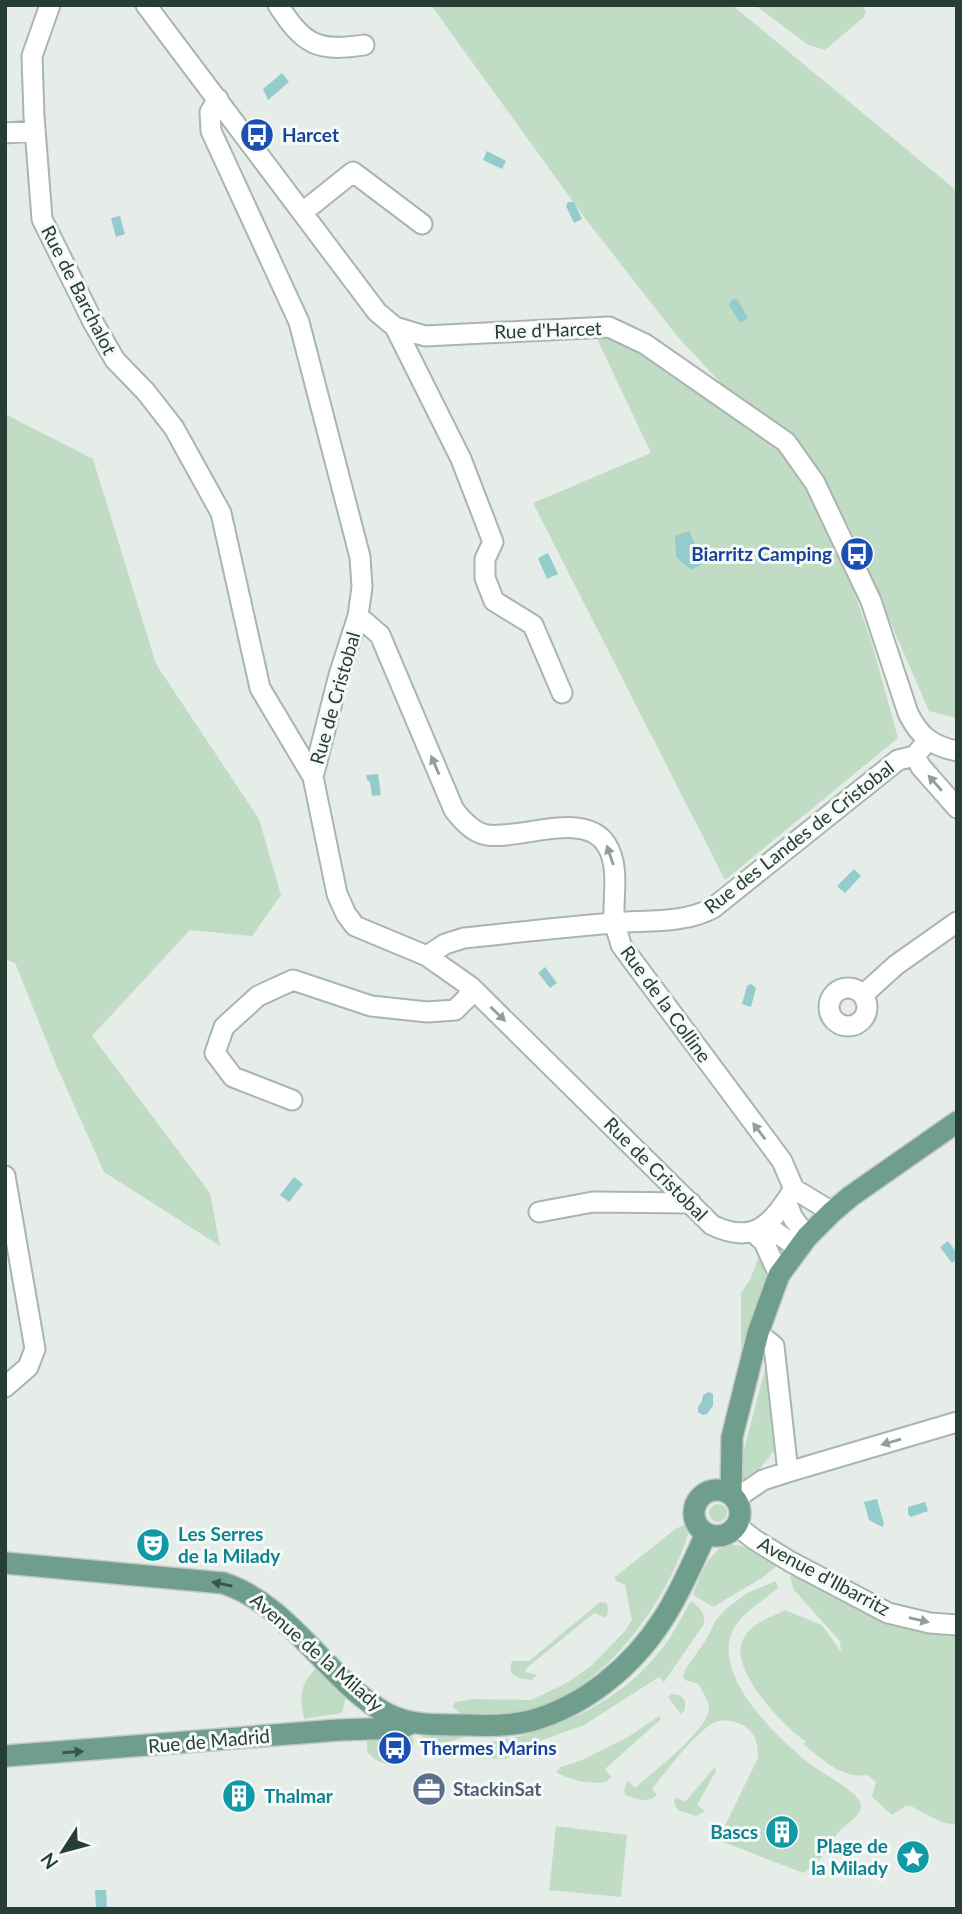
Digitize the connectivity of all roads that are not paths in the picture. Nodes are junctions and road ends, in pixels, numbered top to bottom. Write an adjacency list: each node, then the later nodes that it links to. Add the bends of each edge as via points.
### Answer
1 (50, 5): 6 (street, Rue de Barchalot, via 32,56)
2 (146, 5): 5 (street, Rue d'Harcet)
3 (278, 5): 4 (street, via 307,42 335,49)
4 (364, 45)
5 (218, 100): 8 (street, Rue d'Harcet); 11 (street, Rue de Cristobal, via 210,113 211,131 299,322 314,375 360,557)
6 (35, 131): 7 (street); 15 (street, Rue de Barchalot, via 42,219 115,360 174,428 221,513 260,688)
7 (5, 133)
8 (303, 212): 9 (street, via 353,172); 10 (street, Rue d'Harcet, via 377,312)
9 (422, 224)
10 (395, 327): 12 (street, via 461,459 493,542 485,559 485,578 494,601 533,625); 13 (street, Rue d'Harcet, via 425,336 609,327 645,344 786,442 815,483 871,601)
11 (358, 616): 15 (street, Rue de Cristobal); 17 (street, Rue de la Colline, one-way to 11, via 614,863 606,843 589,831 568,827 487,835 463,821 454,810 380,635)
12 (562, 693)
13 (921, 748): 14 (street); 16 (street, Rue d'Harcet, one-way to 13, via 921,767); 17 (street, Rue des Landes de Cristobal, via 898,760 713,908 678,919)
14 (957, 751)
15 (313, 777): 19 (street, Rue de Cristobal, via 337,894 346,914 368,933)
16 (957, 808)
17 (614, 922): 19 (street, Rue des Landes de Cristobal, via 464,938); 25 (street, Rue de la Colline, one-way to 17, via 782,1161 621,945)
18 (957, 922): 21 (street)
19 (426, 956): 20 (street, Rue de Cristobal)
20 (471, 987): 22 (street, via 455,1010 427,1012 372,1006 293,980 258,996 224,1027 215,1053 233,1077); 26 (street, Rue de Cristobal, one-way to 26)
21 (864, 994)
22 (292, 1100)
23 (957, 1122): 28 (main road)
24 (5, 1176): 31 (street)
25 (790, 1195): 28 (street); 29 (street); 30 (street)
26 (691, 1203): 27 (street, via 593,1202); 29 (street, Rue de Cristobal, via 712,1225 729,1233)
27 (539, 1212)
28 (832, 1212): 30 (main road)
29 (760, 1229): 30 (street); 32 (street)
30 (803, 1242): 32 (main road)
31 (10, 1245): 34 (street, via 35,1349 28,1367)
32 (779, 1275): 33 (main road)
33 (758, 1334): 36 (main road); 37 (street, via 774,1346)
34 (5, 1387)
35 (957, 1422): 37 (street, one-way to 37)
36 (732, 1437): 38 (main road); 39 (main road)
37 (788, 1472): 39 (street)
38 (705, 1493): 39 (main road, via 718,1490); 41 (main road, via 696,1503 694,1517)
39 (733, 1497): 40 (main road, via 740,1512)
40 (737, 1525): 41 (main road, via 720,1536); 43 (street, Avenue d'Ilbarritz, one-way to 43, via 791,1562 888,1613)
41 (706, 1534): 44 (main road, Avenue de la Milady, via 663,1620 619,1671 577,1702 520,1723)
42 (5, 1563): 44 (main road, Avenue de la Milady, one-way to 42, via 369,1702 243,1589 223,1583)
43 (957, 1625)
44 (411, 1723): 45 (main road, Rue de Madrid, one-way to 44, via 401,1728)
45 (5, 1756)

